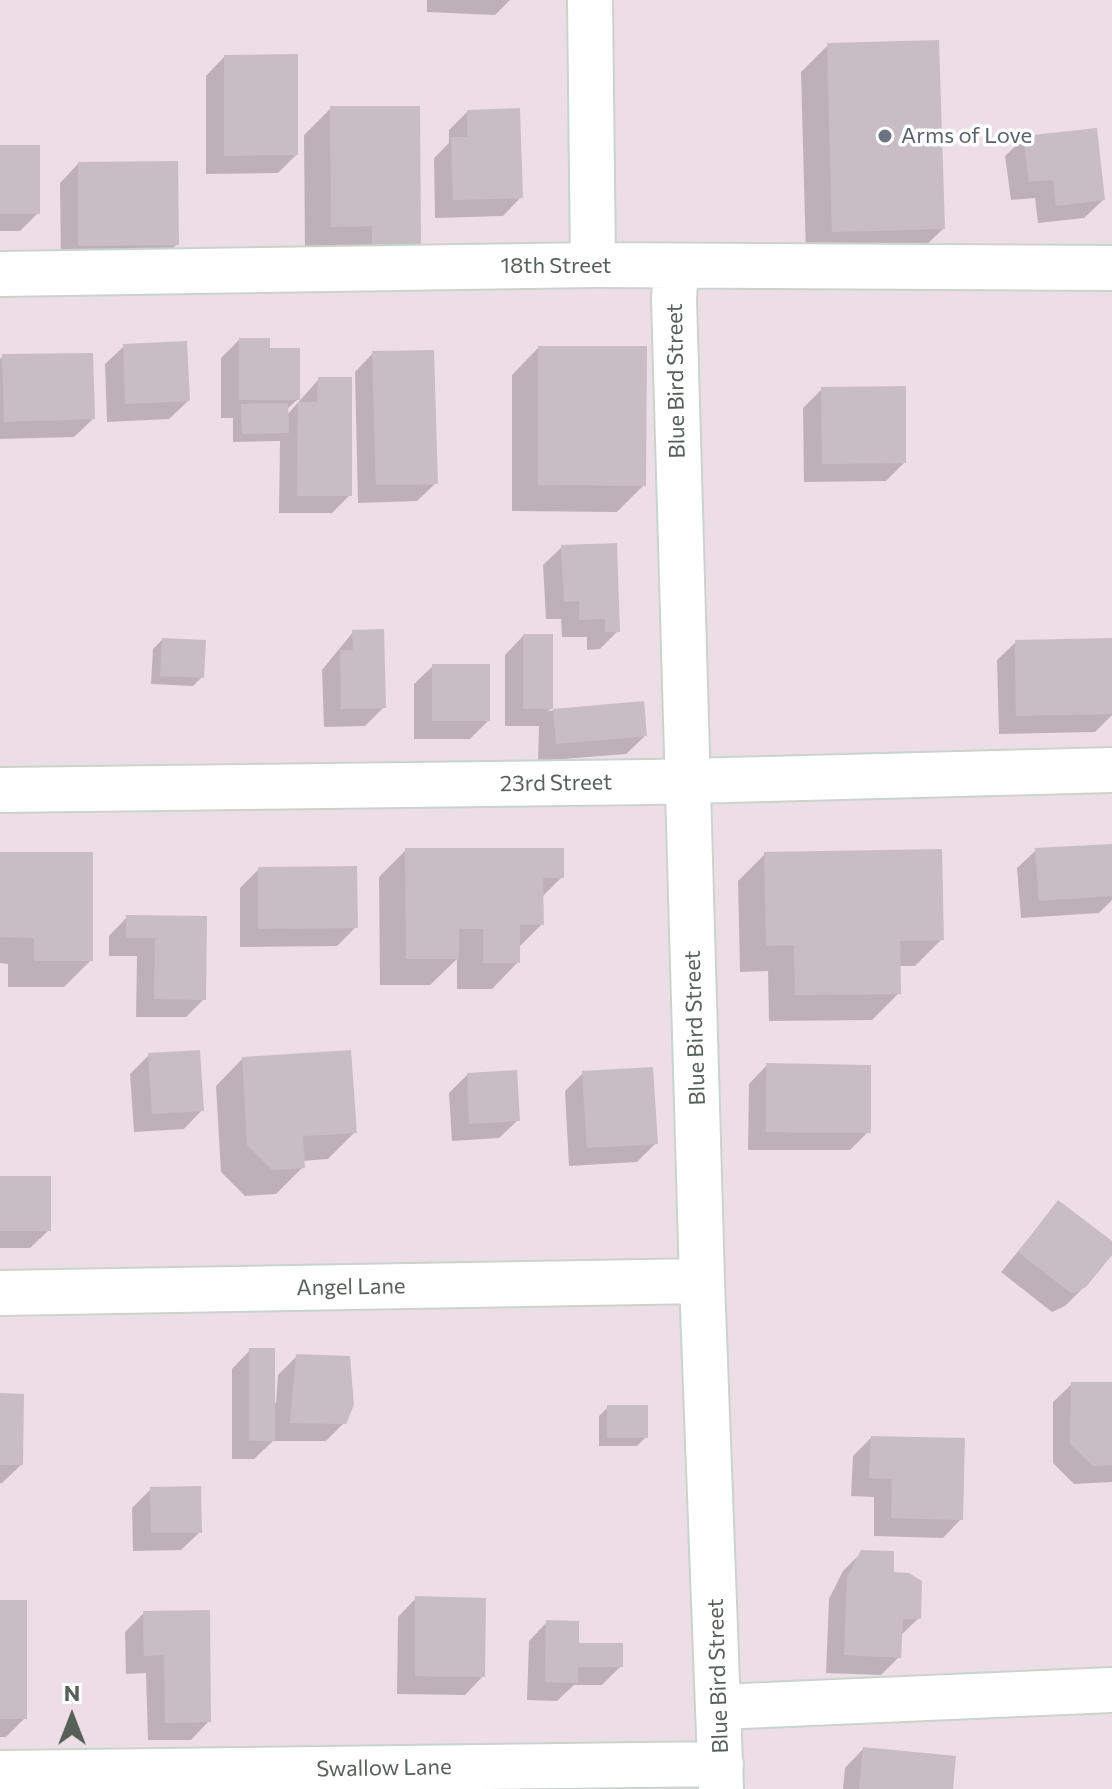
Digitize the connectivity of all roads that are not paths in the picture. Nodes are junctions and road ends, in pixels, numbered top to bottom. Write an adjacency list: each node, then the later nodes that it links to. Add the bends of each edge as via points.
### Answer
1 (590, 0): 2 (street)
2 (593, 265): 3 (street, 18th Street); 5 (street, 18th Street)
3 (676, 268): 4 (street, 18th Street); 7 (street, Blue Bird Street)
4 (1112, 268)
5 (0, 274)
6 (1112, 770): 7 (street, 23rd Street)
7 (688, 781): 8 (street, 23rd Street); 9 (street, Blue Bird Street)
8 (0, 790)
9 (702, 1281): 10 (street, Angel Lane); 12 (street, Blue Bird Street)
10 (0, 1293)
11 (1112, 1690): 12 (street)
12 (720, 1707): 14 (street, Blue Bird Street)
13 (0, 1773): 14 (street, Swallow Lane)
14 (721, 1776)

